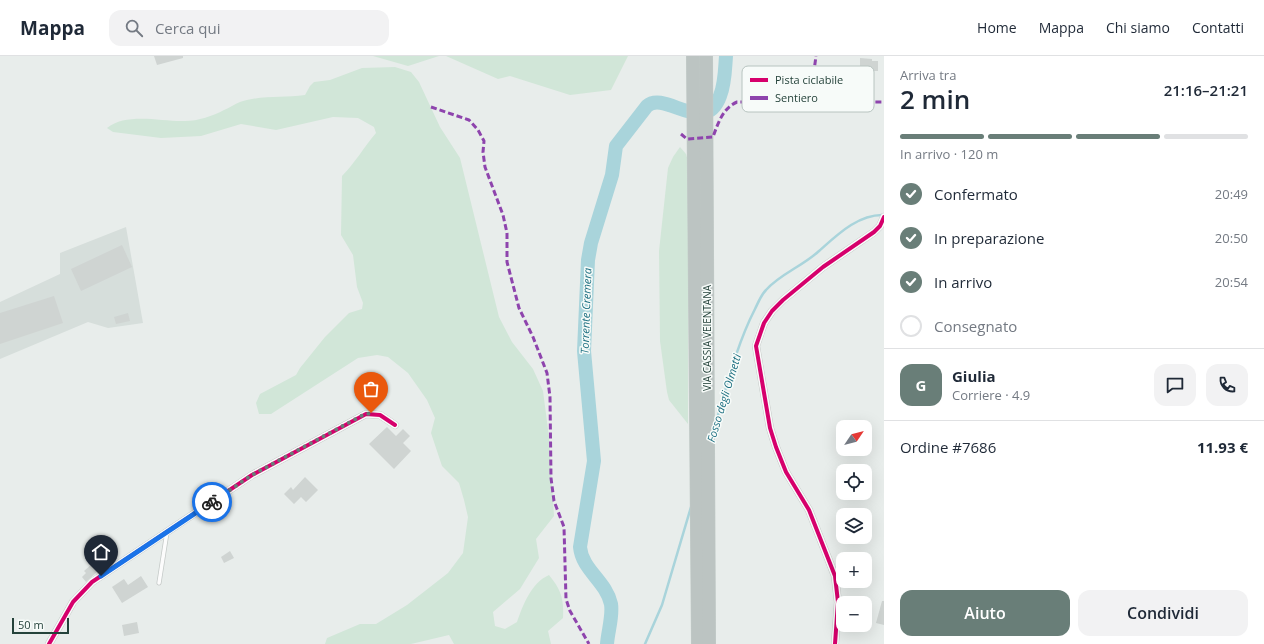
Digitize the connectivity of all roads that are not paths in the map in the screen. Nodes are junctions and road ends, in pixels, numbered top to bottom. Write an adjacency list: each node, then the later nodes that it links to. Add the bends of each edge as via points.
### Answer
1 (693, 56): 3 (highway, VIA CASSIA VEIENTANA)
2 (706, 56): 3 (highway, VIA CASSIA VEIENTANA)
3 (700, 171): 8 (highway, VIA CASSIA VEIENTANA)
4 (884, 218): 12 (street, via 874,232 823,267 783,300 764,323 756,346 770,428 776,447 786,472 809,510 834,576 838,602)
5 (395, 425): 6 (street, via 386,417 377,414 363,415 252,475)
6 (167, 531): 7 (lane); 9 (street, via 85,589 70,607)
7 (159, 583)
8 (703, 591): 10 (highway); 11 (highway, VIA CASSIA VEIENTANA)
9 (49, 644)
10 (698, 644)
11 (709, 644)
12 (835, 644)

